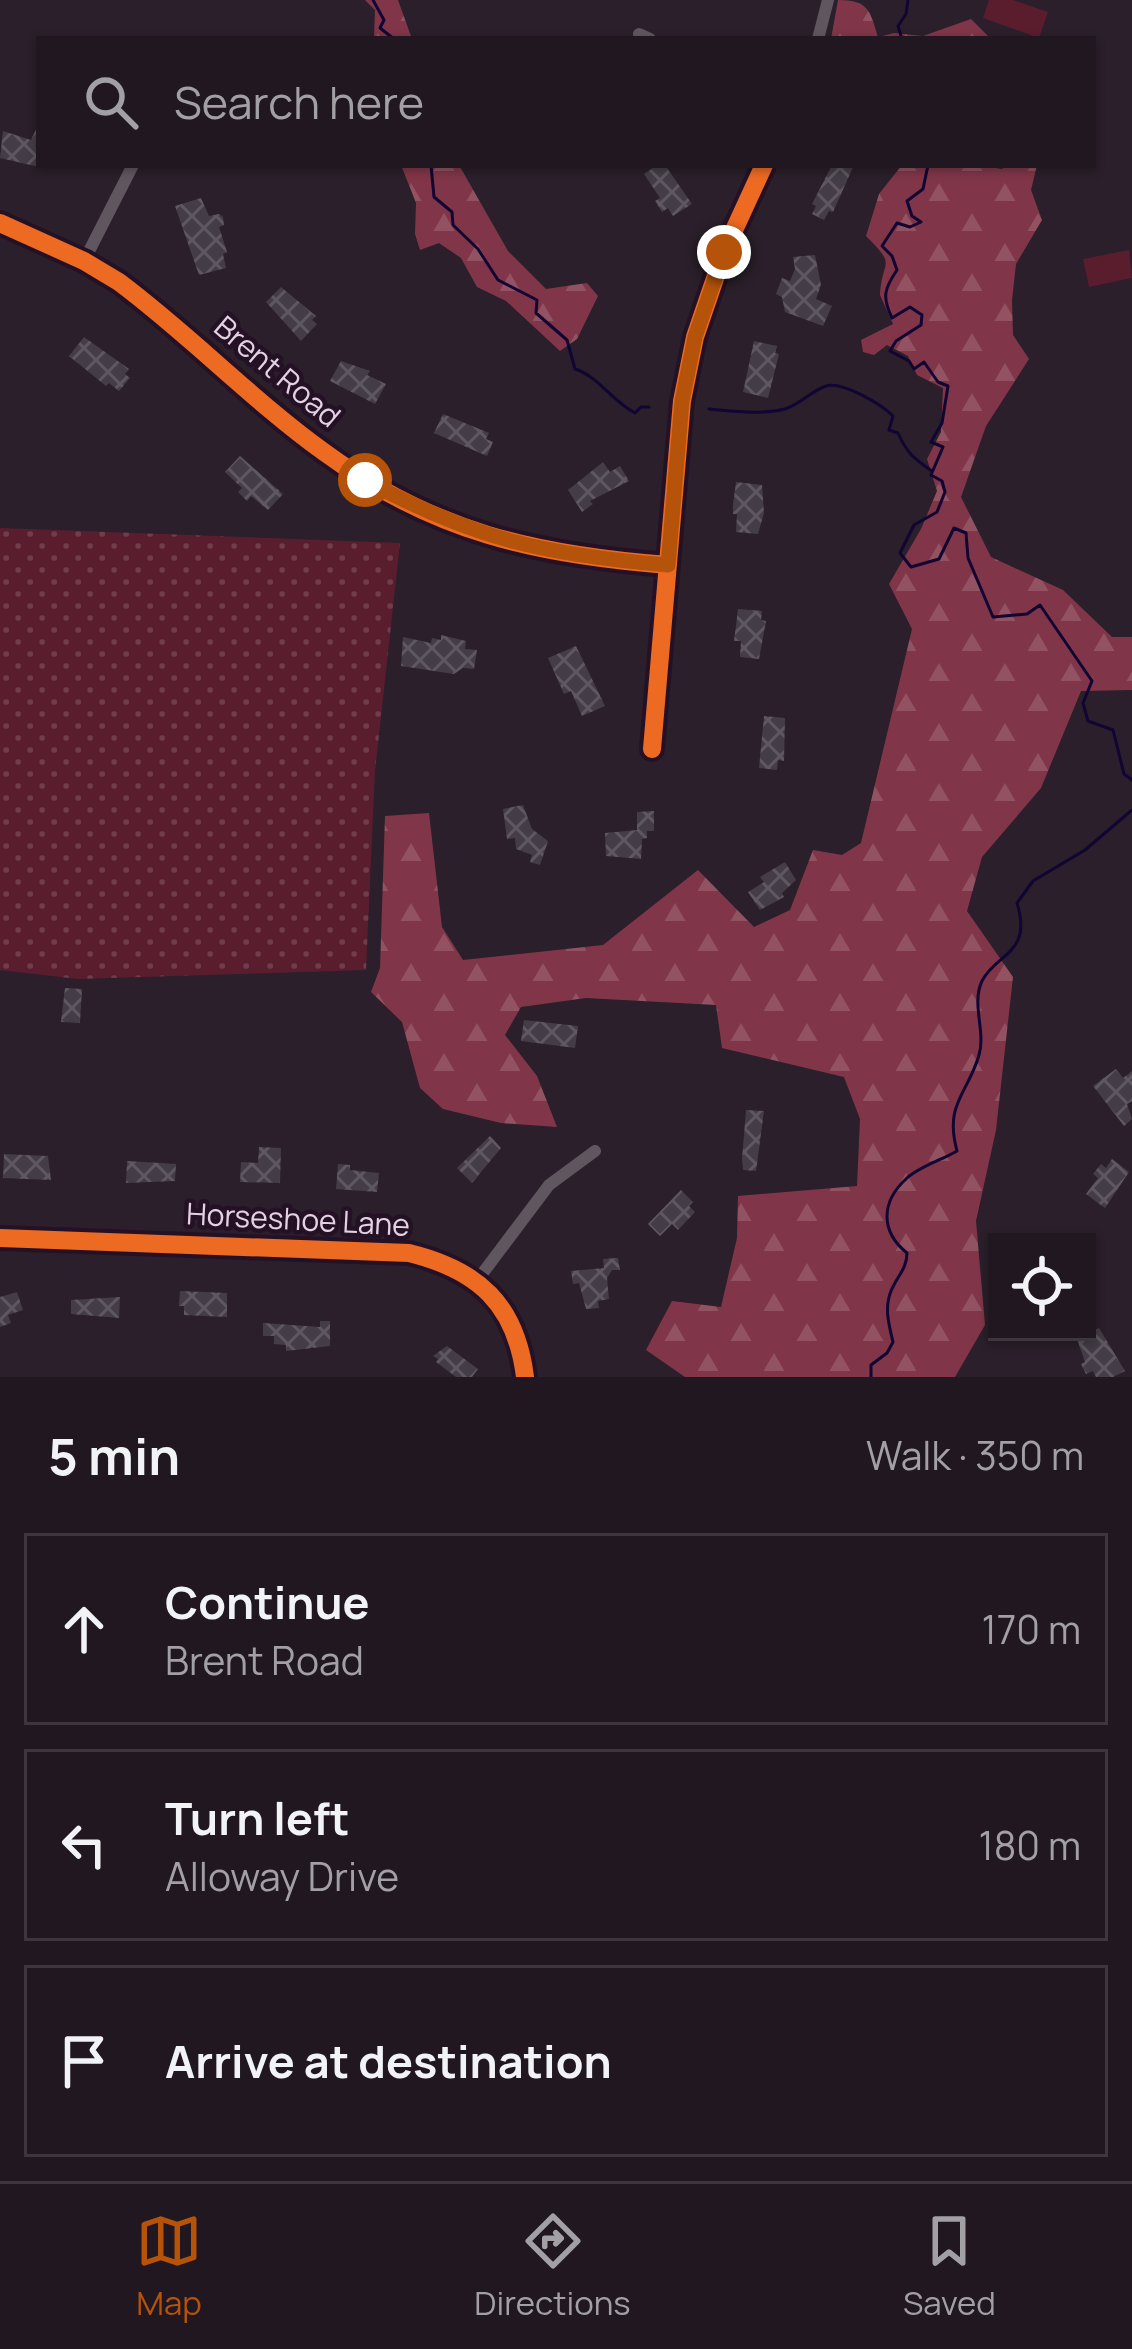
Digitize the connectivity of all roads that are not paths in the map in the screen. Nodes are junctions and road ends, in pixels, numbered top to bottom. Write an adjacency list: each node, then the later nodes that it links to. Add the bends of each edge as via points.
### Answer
1 (828, 0): 2 (street)
2 (819, 36)
3 (131, 168): 6 (street)
4 (763, 168): 7 (street, via 695,337)
5 (0, 224): 6 (street, Brent Road)
6 (84, 261): 7 (street, Brent Road, via 157,310 321,451 409,504 530,549)
7 (668, 565): 8 (street)
8 (652, 749)
9 (595, 1150): 11 (street, via 549,1185)
10 (0, 1238): 11 (street, Horseshoe Lane, via 409,1253 447,1262)
11 (476, 1282): 12 (street, Horseshoe Lane, via 505,1312)
12 (525, 1377)

